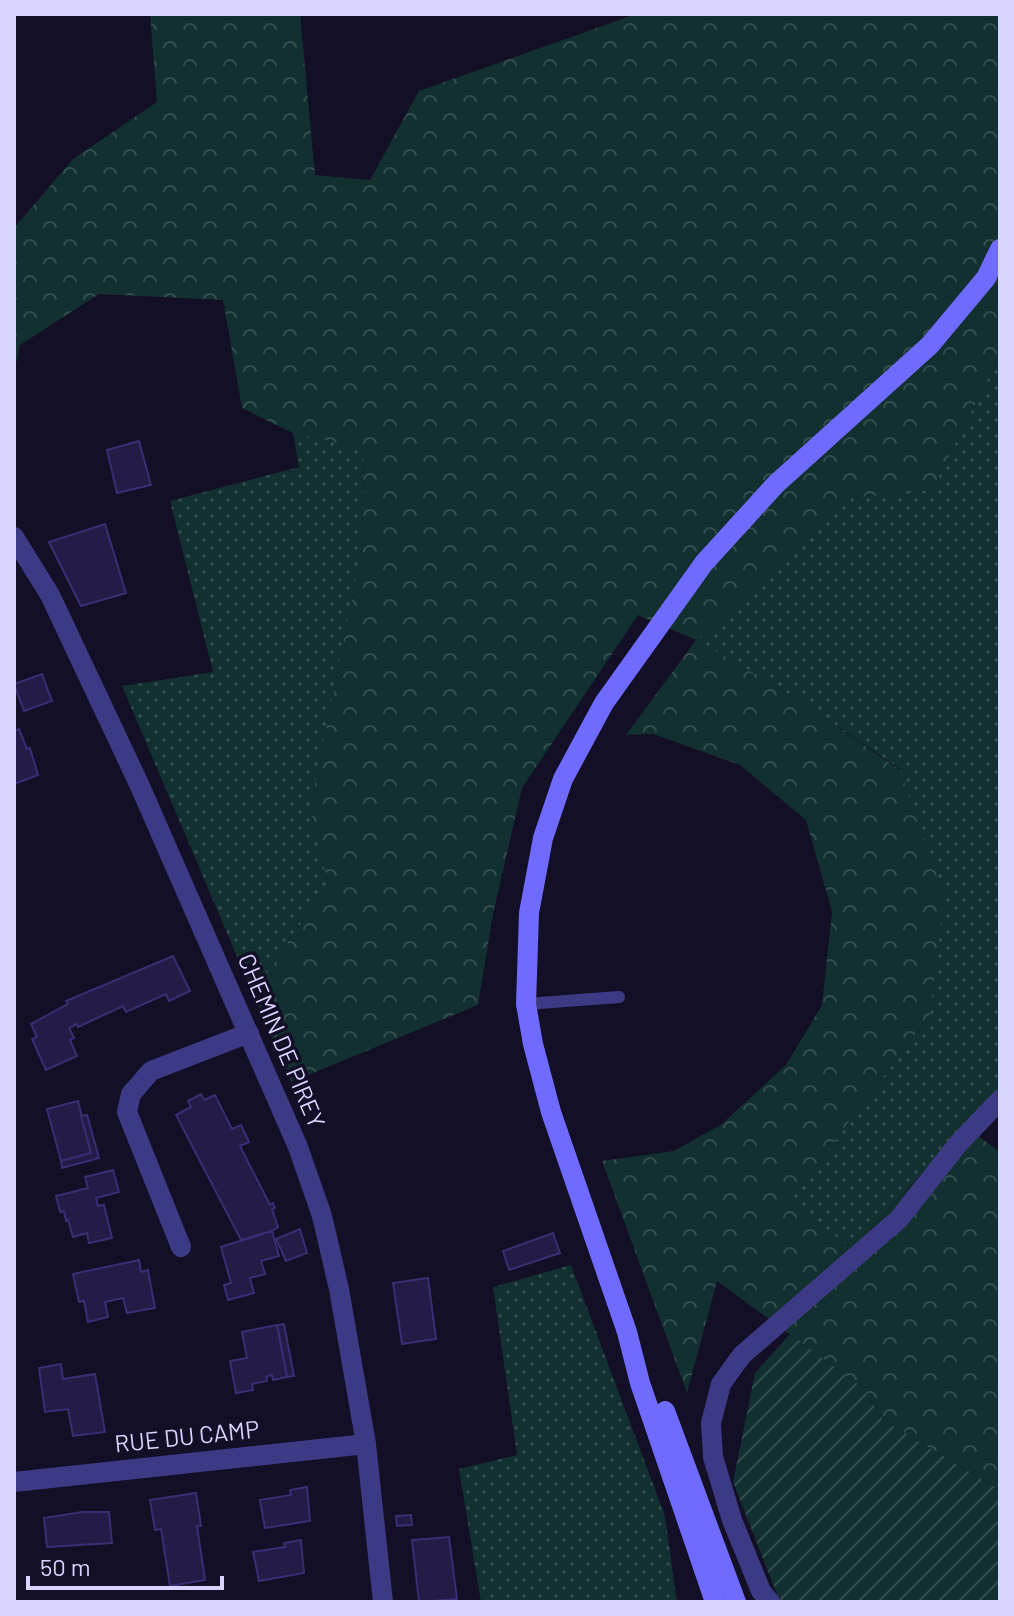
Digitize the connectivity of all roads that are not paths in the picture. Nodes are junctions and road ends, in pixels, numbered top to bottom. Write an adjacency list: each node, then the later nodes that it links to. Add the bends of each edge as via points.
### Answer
1 (1000, 249): 4 (main road, via 986,278 930,345 776,484 704,563 604,703 563,779 543,838 529,913)
2 (14, 537): 5 (street, CHEMIN DE PIREY, via 50,595)
3 (619, 997): 4 (lane)
4 (526, 1004): 8 (main road, via 551,1112)
5 (249, 1033): 7 (street, via 151,1071 131,1094 127,1112); 9 (street, CHEMIN DE PIREY, via 322,1216)
6 (1000, 1100): 14 (street, via 899,1219 742,1355 721,1384 711,1423 713,1457 732,1520)
7 (181, 1247)
8 (627, 1332): 12 (main road); 13 (main road, via 652,1374)
9 (366, 1444): 10 (street, RUE DU CAMP); 11 (street, CHEMIN DE PIREY)
10 (14, 1482)
11 (383, 1602)
12 (715, 1602)
13 (736, 1602)
14 (770, 1602)

